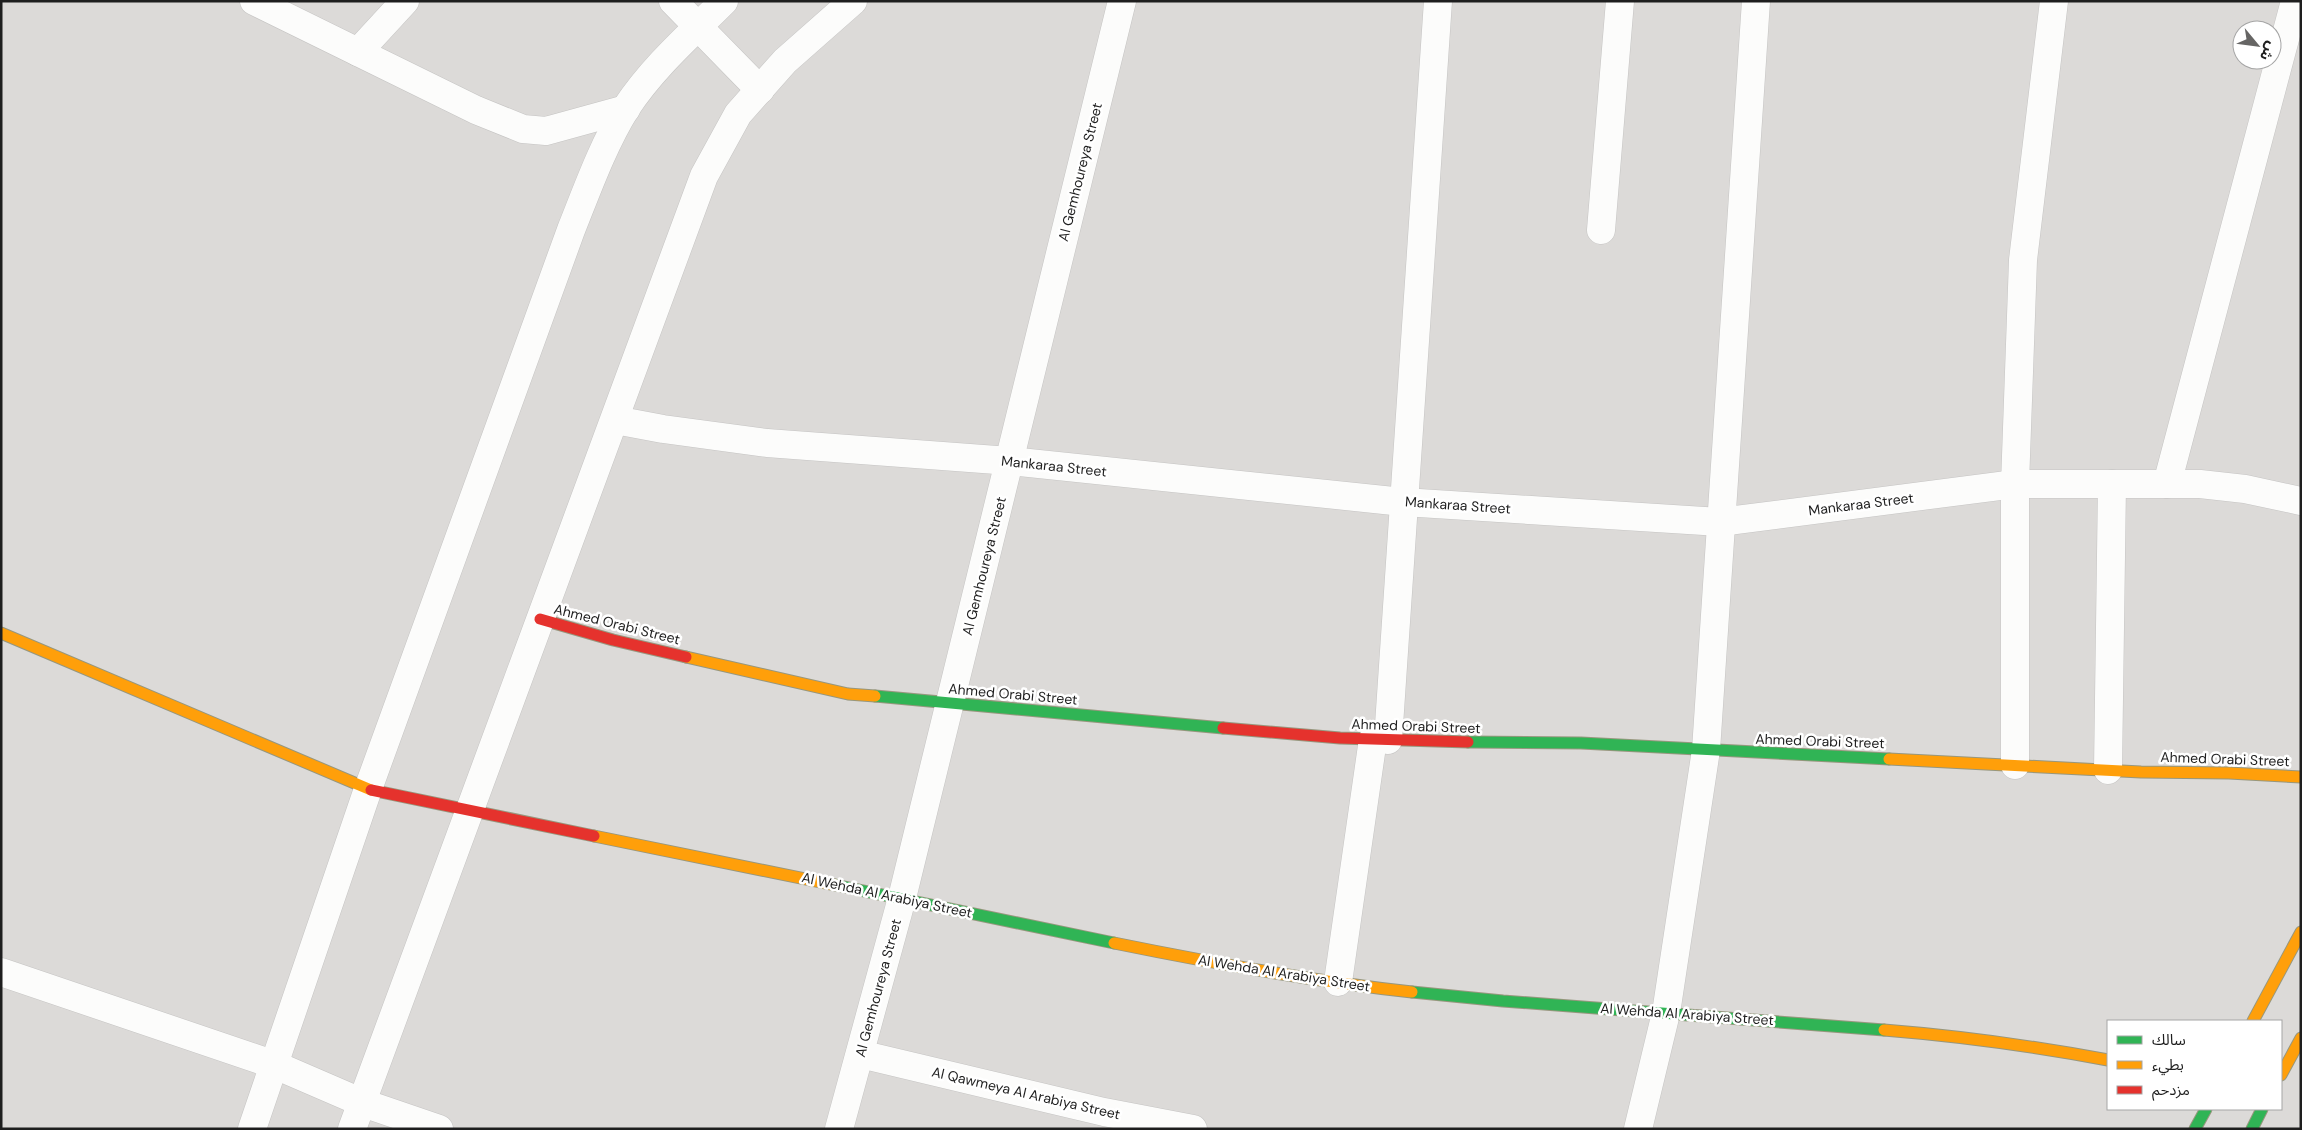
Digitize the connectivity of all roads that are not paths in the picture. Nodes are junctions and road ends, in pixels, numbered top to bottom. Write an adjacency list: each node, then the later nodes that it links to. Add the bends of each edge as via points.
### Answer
1 (254, 1): 13 (street)
2 (405, 1): 13 (street)
3 (672, 1): 12 (street)
4 (724, 1): 12 (street)
5 (1122, 1): 18 (street, Al Gemhoureya Street)
6 (1438, 1): 23 (street)
7 (1620, 1): 16 (street)
8 (1756, 1): 24 (street)
9 (2054, 1): 19 (street, via 2023,260)
10 (2295, 1): 21 (street)
11 (849, 2): 14 (street, via 785,61)
12 (698, 27): 14 (street); 15 (street, via 658,67)
13 (358, 52): 15 (street, via 476,110 523,129 546,130)
14 (760, 90): 17 (street, via 738,114 704,176)
15 (626, 109): 33 (street, via 595,171 571,230)
16 (1601, 230)
17 (614, 420): 18 (street, Mankaraa Street, via 767,443); 25 (street)
18 (1010, 461): 23 (street, Mankaraa Street); 27 (street, Al Gemhoureya Street)
19 (2014, 484): 20 (street, Mankaraa Street); 24 (street, Mankaraa Street); 30 (street)
20 (2112, 484): 21 (street, Mankaraa Street); 31 (street)
21 (2167, 484): 22 (street, Mankaraa Street, via 2245,489)
22 (2301, 501)
23 (1403, 502): 24 (street, Mankaraa Street); 28 (street)
24 (1720, 522): 29 (street)
25 (540, 619): 27 (street, Ahmed Orabi Street, via 632,645 848,694); 34 (street)
26 (1, 634): 33 (street, Al Wehda Al Arabiya Street)
27 (950, 704): 28 (street, Ahmed Orabi Street); 35 (street, Al Gemhoureya Street)
28 (1380, 740): 29 (street, Ahmed Orabi Street, via 1581,743); 38 (street)
29 (1706, 750): 30 (street, Ahmed Orabi Street); 39 (street)
30 (2015, 765): 31 (street, Ahmed Orabi Street)
31 (2108, 770): 32 (street, Ahmed Orabi Street)
32 (2301, 777)
33 (368, 789): 34 (street, Al Wehda Al Arabiya Street); 44 (street)
34 (471, 810): 35 (street, Al Wehda Al Arabiya Street); 46 (street)
35 (902, 898): 38 (street, Al Wehda Al Arabiya Street, via 1188,958); 42 (street, Al Gemhoureya Street)
36 (2301, 932): 40 (street)
37 (1, 972): 44 (street)
38 (1338, 982): 39 (street, Al Wehda Al Arabiya Street, via 1493,1000)
39 (1666, 1013): 43 (street, Al Wehda Al Arabiya Street, via 1952,1035); 54 (street)
40 (2254, 1020)
41 (2300, 1040): 45 (street)
42 (860, 1054): 52 (street, Al Gemhoureya Street); 53 (street, Al Qawmeya Al Arabiya Street, via 1104,1112)
43 (2107, 1060)
44 (274, 1064): 46 (street); 49 (street)
45 (2282, 1073)
46 (364, 1103): 50 (street); 51 (street)
47 (2205, 1110): 55 (street)
48 (2262, 1110): 56 (street)
49 (252, 1129)
50 (352, 1129)
51 (439, 1129)
52 (840, 1129)
53 (1193, 1129)
54 (1638, 1129)
55 (2195, 1129)
56 (2252, 1129)

